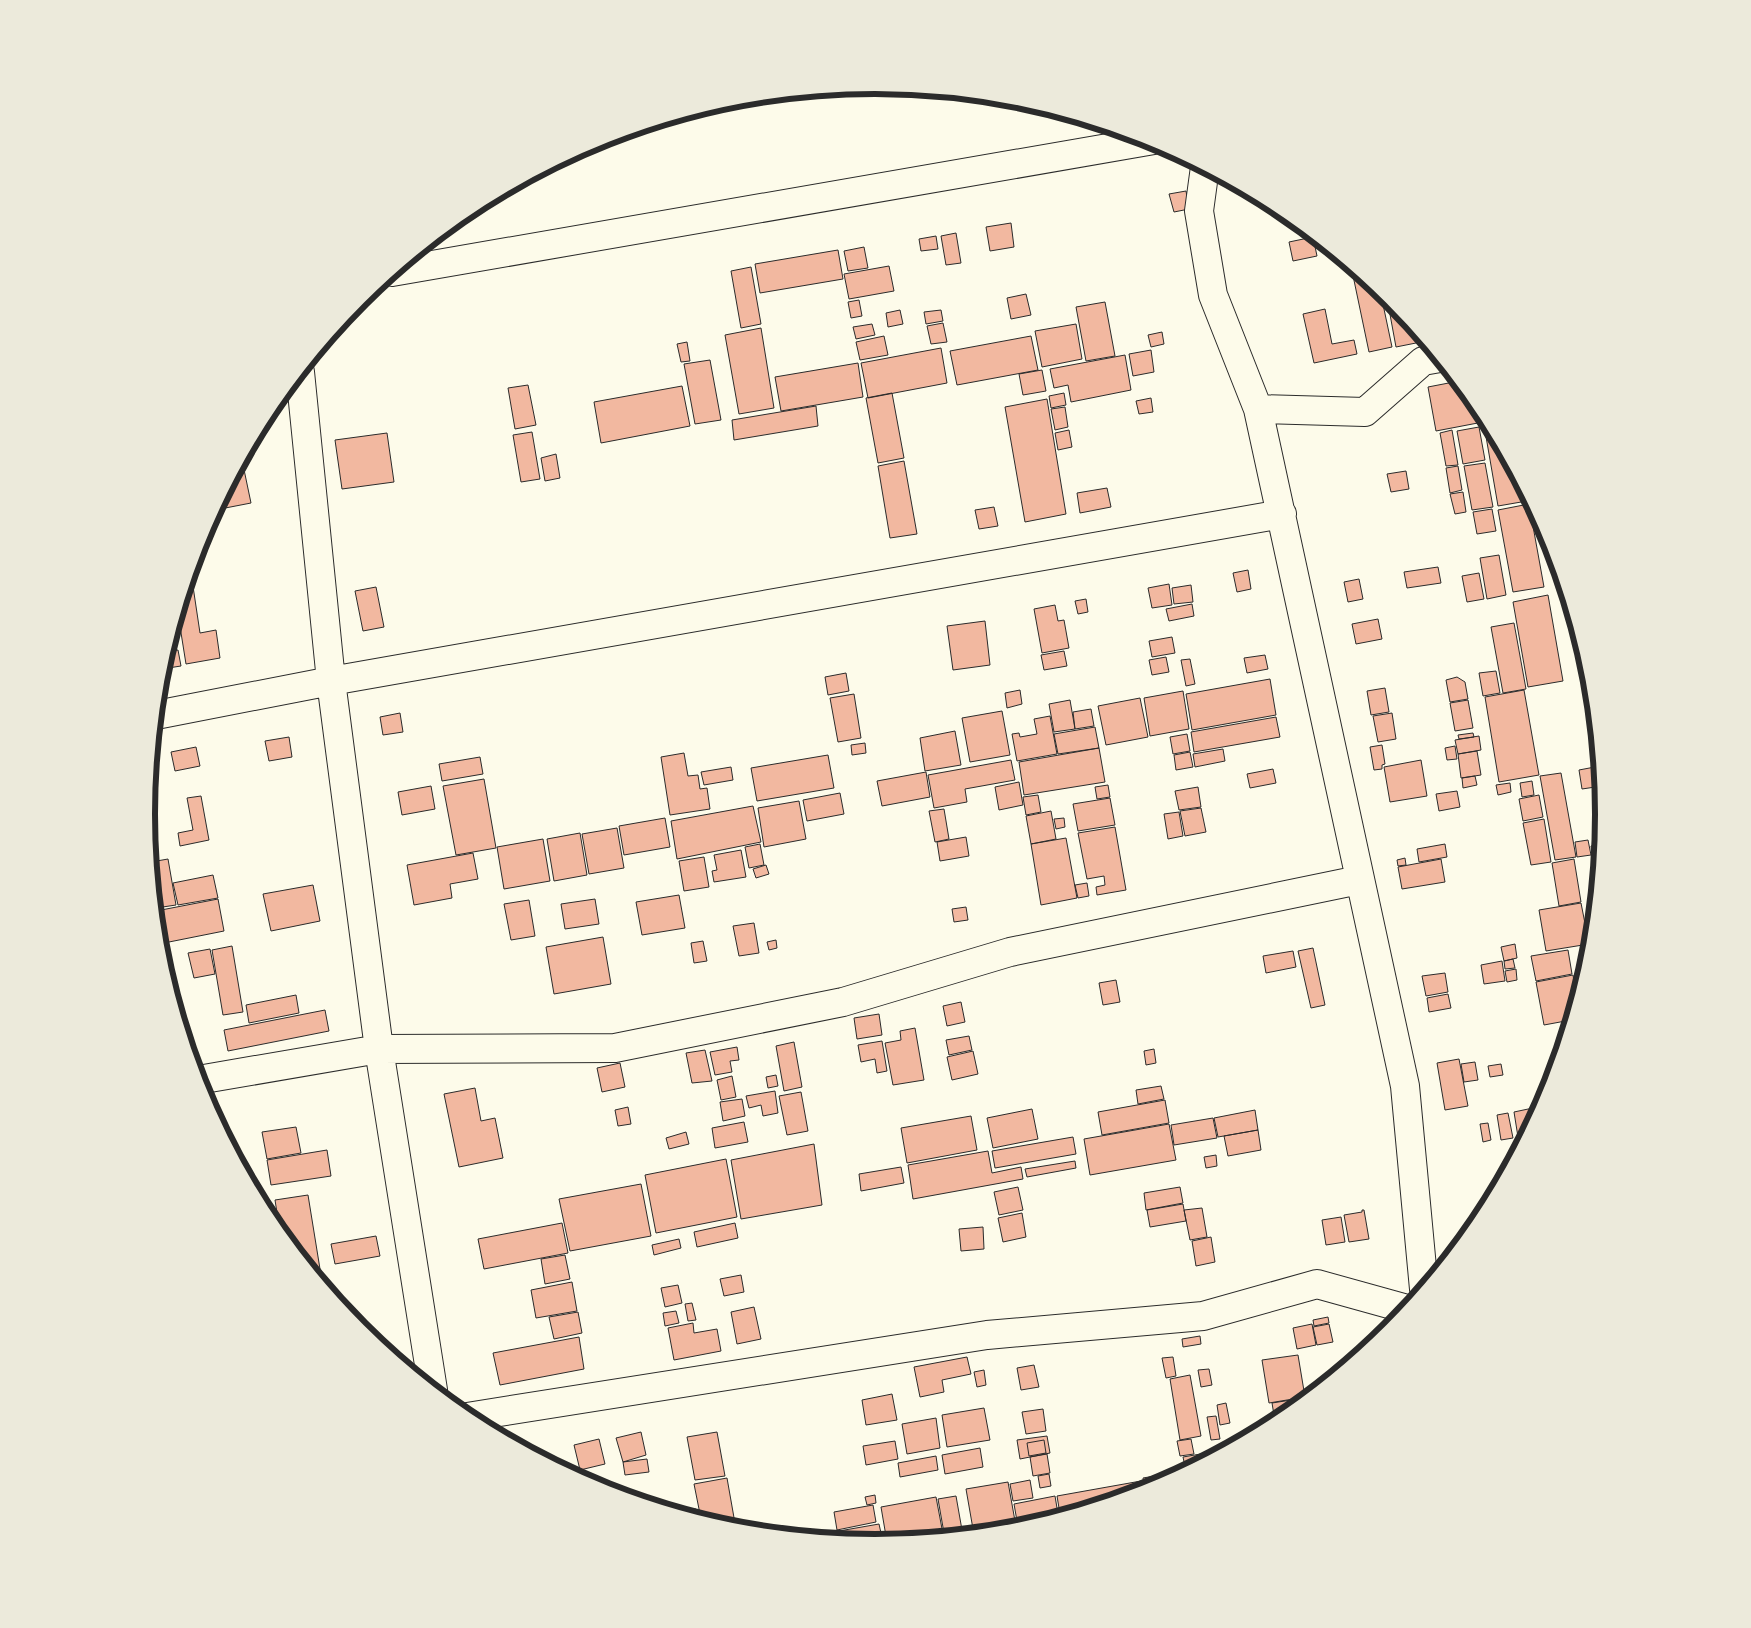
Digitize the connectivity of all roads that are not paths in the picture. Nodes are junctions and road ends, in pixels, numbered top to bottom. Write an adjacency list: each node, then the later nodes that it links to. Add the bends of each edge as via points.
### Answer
1 (1136, 143): 3 (street)
2 (1204, 173): 6 (street, via 1198,210 1214,295)
3 (403, 270)
4 (1433, 359): 6 (street, via 1423,361 1365,412)
5 (301, 380): 8 (street)
6 (1258, 409): 7 (street)
7 (1282, 514): 8 (street); 10 (street)
8 (331, 681): 9 (street); 11 (street)
9 (162, 714)
10 (1360, 880): 11 (street, via 1010,952 843,1002 614,1048); 13 (street, via 1405,1086)
11 (379, 1050): 12 (street); 15 (street)
12 (206, 1079)
13 (1423, 1281)
14 (1400, 1307): 16 (street, via 1317,1284 1203,1316 987,1335)
15 (432, 1381)
16 (478, 1415)

